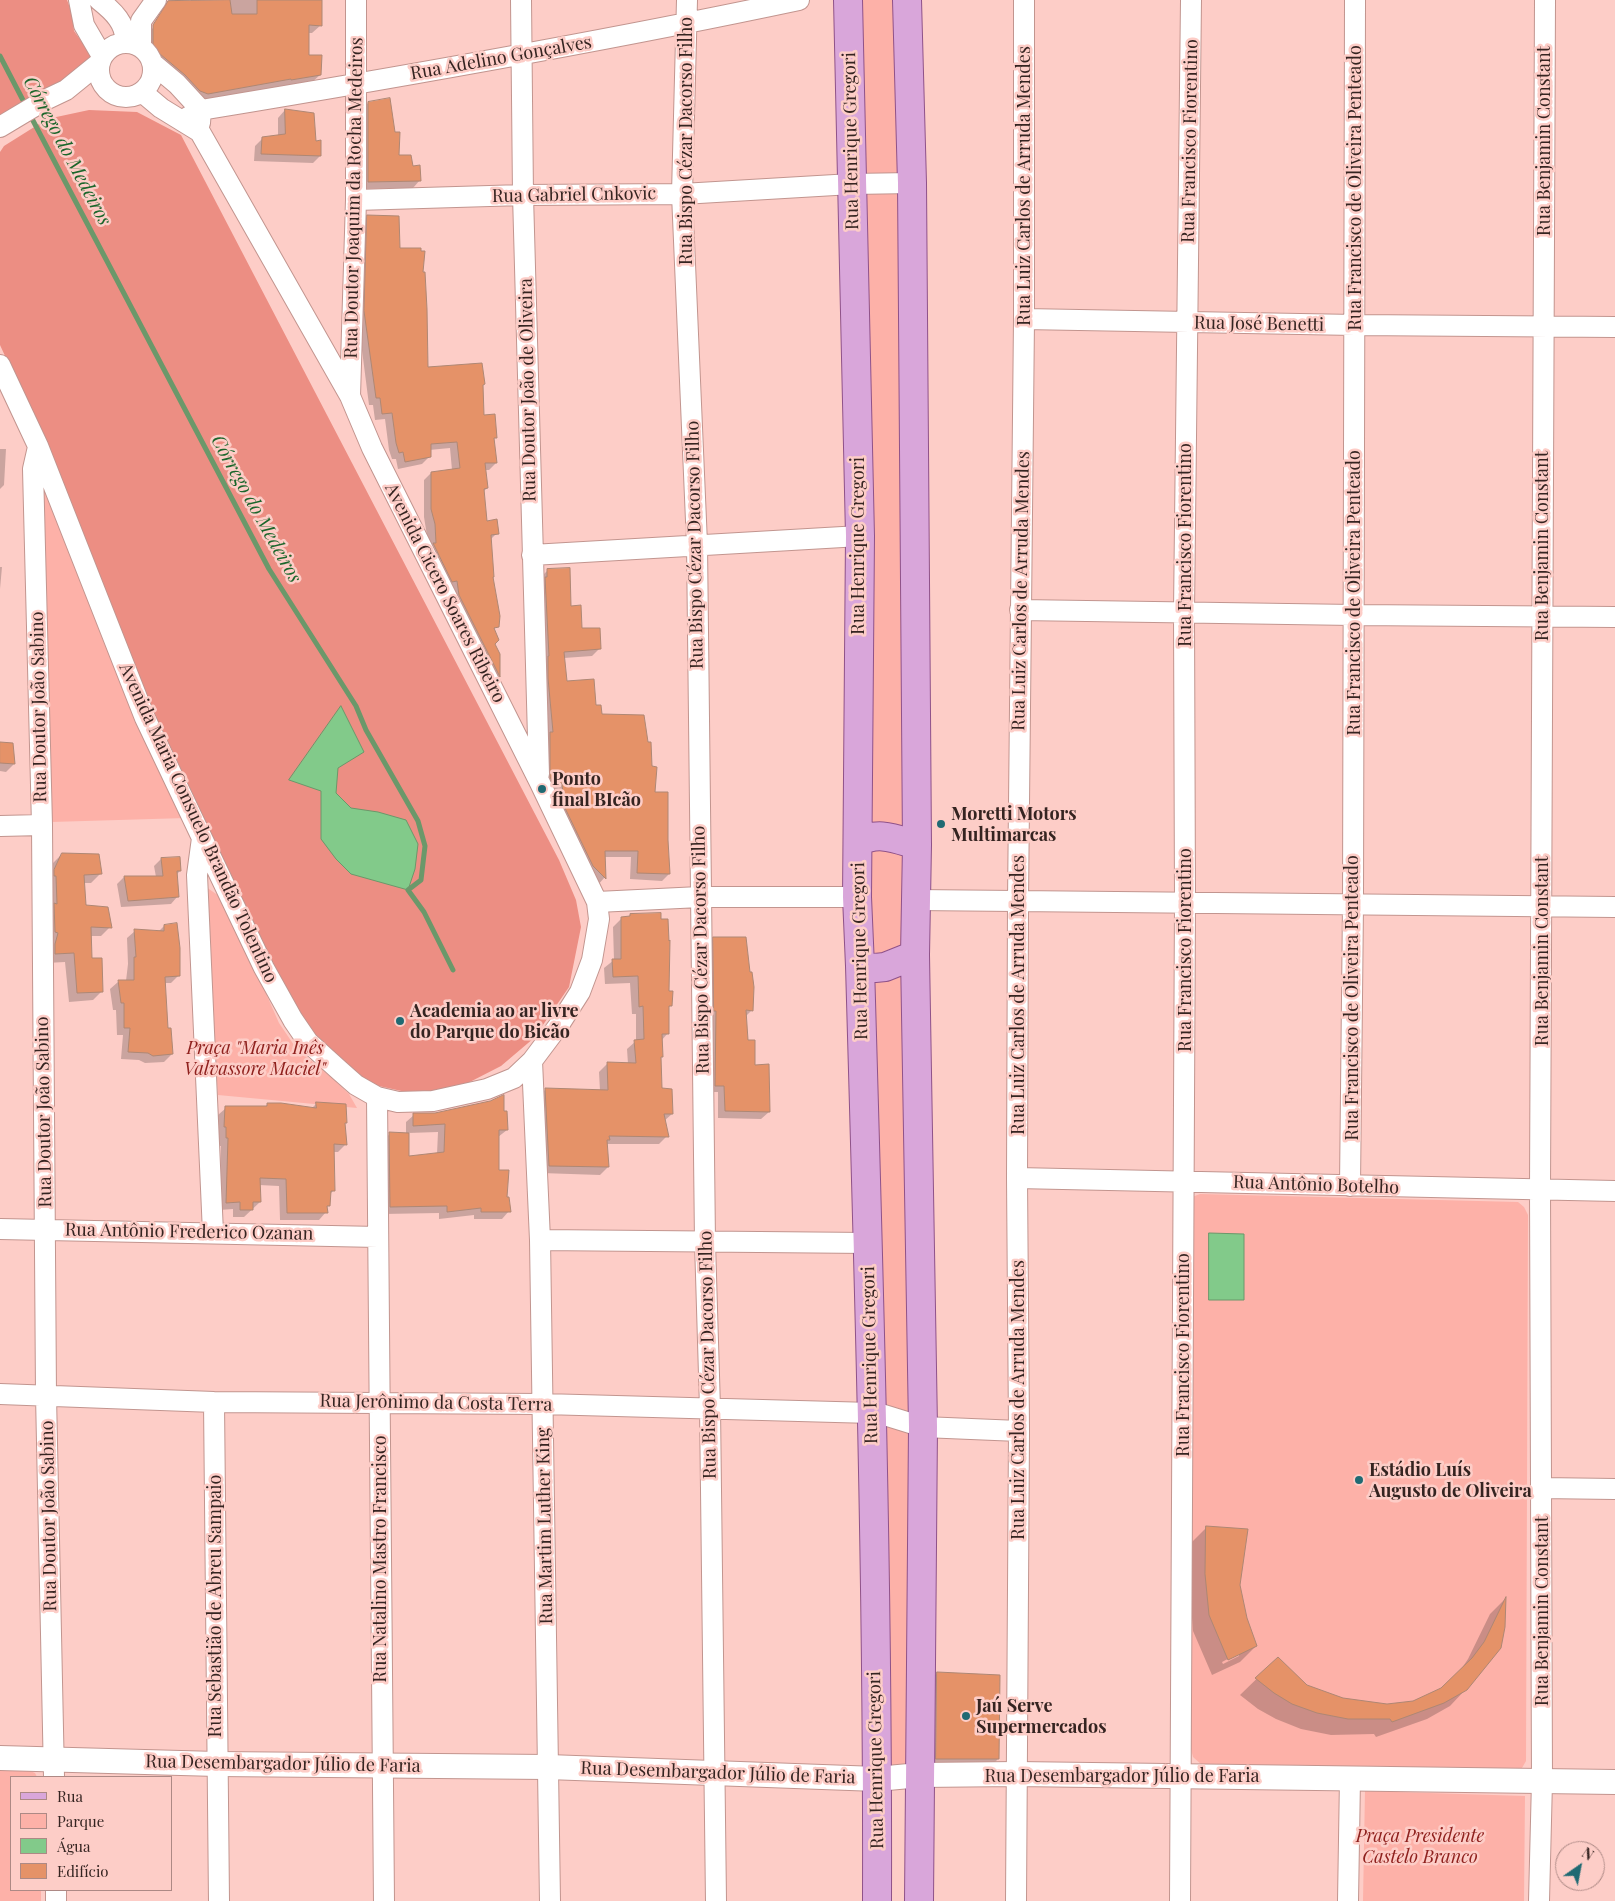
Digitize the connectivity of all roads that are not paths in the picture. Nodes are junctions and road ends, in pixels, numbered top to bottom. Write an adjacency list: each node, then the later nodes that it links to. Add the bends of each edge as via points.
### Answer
1 (79, 0): 17 (street, via 84,25)
2 (99, 0): 15 (street, via 119,20)
3 (156, 0): 15 (street, via 141,22)
4 (356, 0): 18 (street, Rua Doutor Joaquim da Rocha Medeiros)
5 (521, 0): 16 (street, Rua Doutor João de Oliveira)
6 (687, 0): 14 (street, Rua Bispo Cézar Dacorso Filho)
7 (800, 0): 14 (street, Rua Adelino Gonçalves)
8 (848, 0): 26 (main road, Rua Henrique Gregori)
9 (907, 0): 25 (main road)
10 (1024, 0): 30 (street, Rua Luiz Carlos de Arruda Mendes)
11 (1191, 0): 31 (street, Rua Francisco Fiorentino)
12 (1355, 0): 32 (street, Rua Francisco de Oliveira Penteado)
13 (1545, 0): 33 (street, Rua Benjamin Constant)
14 (687, 24): 16 (street, Rua Adelino Gonçalves); 28 (street, Rua Bispo Cézar Dacorso Filho)
15 (136, 46): 17 (street, via 120,43 108,48); 21 (street, via 153,73); 22 (street)
16 (521, 54): 18 (street, Rua Adelino Gonçalves); 27 (street, Rua Doutor João de Oliveira)
17 (100, 60): 19 (street, via 100,80); 20 (street)
18 (356, 84): 22 (street, Rua Adelino Gonçalves); 29 (street, Rua Doutor Joaquim da Rocha Medeiros)
19 (106, 88): 20 (street); 21 (street, via 124,98)
20 (66, 90): 23 (street)
21 (142, 92): 24 (street)
22 (201, 110): 24 (street)
23 (2, 126)
24 (192, 127): 36 (street, Avenida Cicero Soares Ribeiro)
25 (912, 183): 26 (street, Rua Gabriel Cnkovic); 51 (main road)
26 (852, 184): 28 (street, Rua Gabriel Cnkovic); 38 (main road, Rua Henrique Gregori)
27 (523, 194): 28 (street, Rua Gabriel Cnkovic); 29 (street, Rua Gabriel Cnkovic); 40 (street, Rua Doutor João de Oliveira)
28 (682, 194): 39 (street, Rua Bispo Cézar Dacorso Filho)
29 (356, 200): 36 (street, Rua Doutor Joaquim da Rocha Medeiros)
30 (1024, 319): 31 (street, Rua José Benetti); 41 (street, Rua Luiz Carlos de Arruda Mendes)
31 (1187, 322): 32 (street, Rua José Benetti); 42 (street, Rua Francisco Fiorentino)
32 (1354, 325): 33 (street, Rua José Benetti); 43 (street, Rua Francisco de Oliveira Penteado)
33 (1543, 327): 34 (street, Rua José Benetti); 44 (street, Rua Benjamin Constant)
34 (1615, 327)
35 (0, 365): 37 (street, Avenida Maria Consuelo Brandão Tolentino)
36 (350, 396): 46 (street, Avenida Cicero Soares Ribeiro, via 372,448)
37 (38, 446): 47 (street, Rua Doutor João Sabino, via 33,469); 49 (street, Avenida Maria Consuelo Brandão Tolentino, via 145,718)
38 (860, 536): 39 (street); 50 (main road, Rua Henrique Gregori)
39 (697, 544): 40 (street); 52 (street, Rua Bispo Cézar Dacorso Filho)
40 (532, 555): 46 (street, Rua Doutor João de Oliveira)
41 (1020, 610): 42 (street); 55 (street, Rua Luiz Carlos de Arruda Mendes)
42 (1184, 612): 43 (street); 57 (street, Rua Francisco Fiorentino)
43 (1354, 615): 44 (street); 58 (street, Rua Francisco de Oliveira Penteado)
44 (1542, 616): 45 (street); 59 (street, Rua Benjamin Constant)
45 (1615, 617)
46 (539, 781): 56 (street, Avenida Cicero Soares Ribeiro)
47 (42, 825): 48 (street); 71 (street, Rua Doutor João Sabino)
48 (0, 826)
49 (202, 838): 64 (street, Avenida Maria Consuelo Brandão Tolentino, via 264,968 293,1020 308,1042 356,1085); 72 (street, via 198,875)
50 (858, 843): 51 (main road, via 867,837 880,836); 53 (main road, Rua Henrique Gregori)
51 (917, 845): 54 (main road)
52 (700, 896): 53 (street); 56 (street); 75 (street, Rua Bispo Cézar Dacorso Filho)
53 (857, 897): 62 (main road, Rua Henrique Gregori)
54 (916, 900): 55 (street); 61 (main road)
55 (1018, 901): 57 (street); 65 (street, Rua Luiz Carlos de Arruda Mendes)
56 (597, 902): 63 (street, Avenida Cicero Soares Ribeiro, via 599,919 592,960 580,992)
57 (1185, 902): 58 (street); 66 (street, Rua Francisco Fiorentino)
58 (1353, 904): 59 (street); 67 (street, Rua Francisco de Oliveira Penteado)
59 (1542, 906): 60 (street); 68 (street, Rua Benjamin Constant)
60 (1615, 907)
61 (915, 955): 62 (main road, via 885,967); 84 (main road)
62 (860, 966): 76 (main road, Rua Henrique Gregori)
63 (532, 1061): 64 (street, Avenida Maria Consuelo Brandão Tolentino, via 514,1078 487,1089 433,1101 398,1102); 74 (street, Rua Martim Luther King)
64 (377, 1097): 73 (street, Rua Natalino Mastro Francisco)
65 (1017, 1178): 66 (street, Rua Antônio Botelho); 85 (street, Rua Luiz Carlos de Arruda Mendes)
66 (1184, 1181): 67 (street, Rua Antônio Botelho); 96 (street, Rua Francisco Fiorentino)
67 (1350, 1186): 68 (street, Rua Antônio Botelho)
68 (1540, 1189): 69 (street, Rua Antônio Botelho); 86 (street, Rua Benjamin Constant)
69 (1615, 1191)
70 (0, 1229): 71 (street, Rua Antônio Frederico Ozanan)
71 (45, 1229): 72 (street, Rua Antônio Frederico Ozanan); 78 (street, Rua Doutor João Sabino)
72 (213, 1233): 73 (street, Rua Antônio Frederico Ozanan)
73 (378, 1237): 80 (street, Rua Natalino Mastro Francisco)
74 (540, 1240): 75 (street); 81 (street, Rua Martim Luther King)
75 (705, 1242): 76 (street); 82 (street, Rua Bispo Cézar Dacorso Filho)
76 (868, 1243): 83 (main road, Rua Henrique Gregori)
77 (0, 1394): 78 (street, Rua Jerônimo da Costa Terra)
78 (46, 1395): 79 (street, Rua Jerônimo da Costa Terra); 92 (street, Rua Doutor João Sabino)
79 (214, 1402): 80 (street, Rua Jerônimo da Costa Terra); 89 (street, Rua Sebastião de Abreu Sampaio)
80 (379, 1402): 81 (street, Rua Jerônimo da Costa Terra); 90 (street, Rua Natalino Mastro Francisco)
81 (543, 1404): 82 (street, Rua Jerônimo da Costa Terra); 91 (street, Rua Martim Luther King)
82 (710, 1408): 83 (street, Rua Jerônimo da Costa Terra); 93 (street, Rua Bispo Cézar Dacorso Filho)
83 (872, 1413): 84 (street, Rua Jerônimo da Costa Terra); 98 (main road, Rua Henrique Gregori)
84 (923, 1427): 85 (street, Rua Jerônimo da Costa Terra); 95 (main road)
85 (1019, 1431): 94 (street, Rua Luiz Carlos de Arruda Mendes)
86 (1541, 1488): 87 (street); 99 (street, Rua Benjamin Constant)
87 (1615, 1489)
88 (0, 1758): 92 (street, Rua Desembargador Júlio de Faria)
89 (217, 1764): 90 (street, Rua Desembargador Júlio de Faria); 92 (street, Rua Desembargador Júlio de Faria); 101 (street, Rua Sebastião de Abreu Sampaio)
90 (382, 1766): 91 (street, Rua Desembargador Júlio de Faria); 102 (street, Rua Natalino Mastro Francisco)
91 (548, 1767): 93 (street, Rua Desembargador Júlio de Faria); 103 (street, Rua Martim Luther King)
92 (54, 1768)
93 (714, 1772): 98 (street, Rua Desembargador Júlio de Faria); 104 (street, Rua Bispo Cézar Dacorso Filho)
94 (1017, 1774): 95 (street, Rua Desembargador Júlio de Faria); 96 (street, Rua Desembargador Júlio de Faria); 107 (street, Rua Luiz Carlos de Arruda Mendes)
95 (920, 1775): 98 (street, Rua Desembargador Júlio de Faria); 106 (main road)
96 (1180, 1776): 97 (street, Rua Desembargador Júlio de Faria); 108 (street, Rua Francisco Fiorentino)
97 (1350, 1778): 99 (street, Rua Desembargador Júlio de Faria); 109 (street)
98 (878, 1779): 105 (main road, Rua Henrique Gregori)
99 (1542, 1781): 100 (street, Rua Desembargador Júlio de Faria); 110 (street, Rua Benjamin Constant)
100 (1615, 1782)
101 (219, 1901)
102 (384, 1901)
103 (550, 1901)
104 (716, 1901)
105 (877, 1901)
106 (918, 1901)
107 (1016, 1901)
108 (1180, 1901)
109 (1348, 1901)
110 (1540, 1901)

